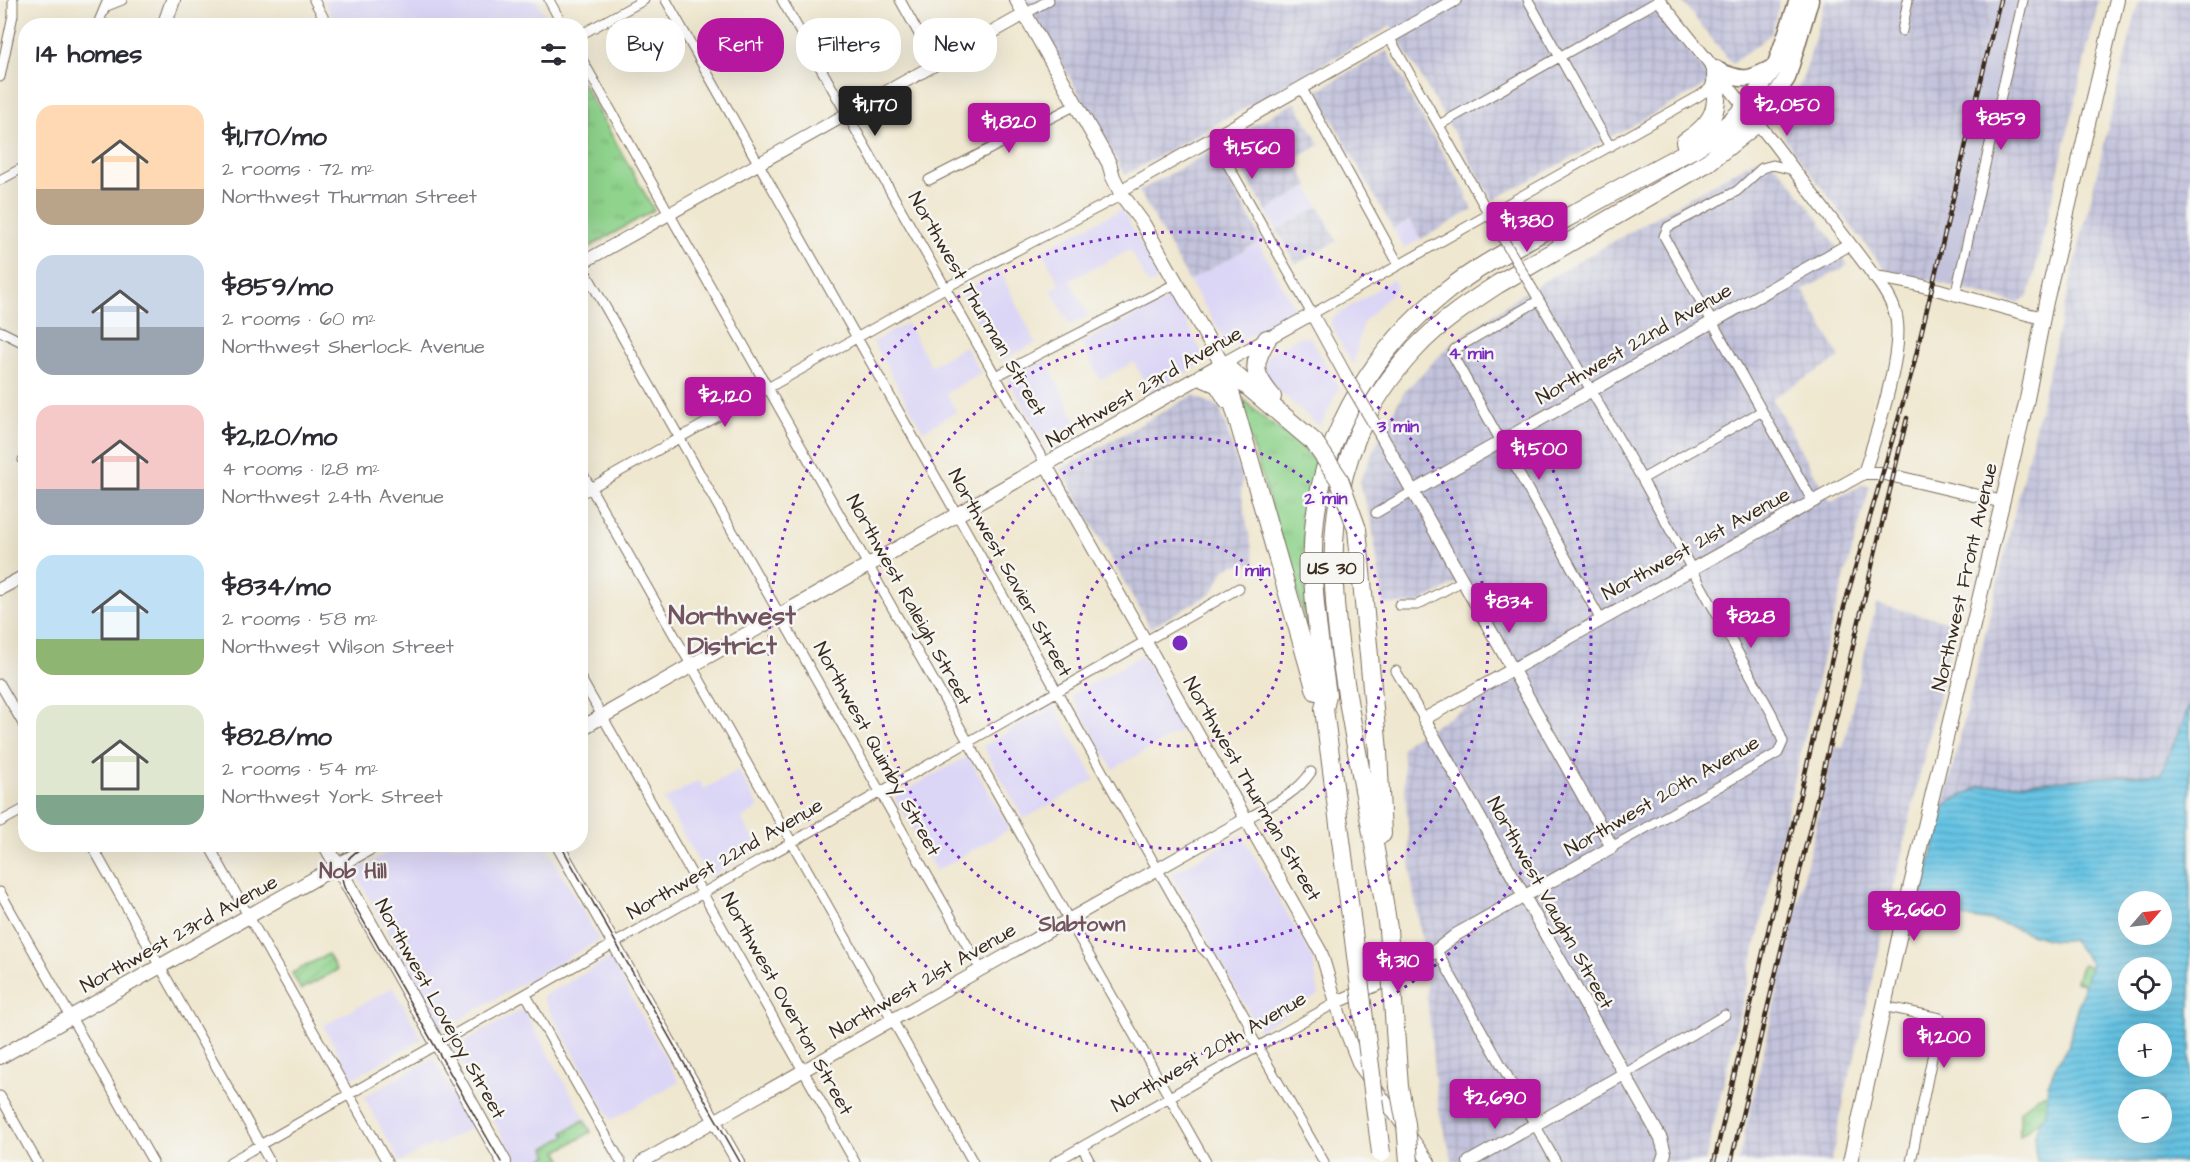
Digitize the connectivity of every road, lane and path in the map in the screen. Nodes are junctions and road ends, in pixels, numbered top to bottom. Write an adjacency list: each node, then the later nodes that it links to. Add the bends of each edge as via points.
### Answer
1 (13, 0): 36 (street)
2 (122, 0): 20 (street)
3 (173, 0): 23 (main road)
4 (314, 0): 24 (street)
5 (549, 0): 25 (street)
6 (644, 0): 28 (street)
7 (666, 0): 45 (street, Northwest Savier Street)
8 (782, 0): 40 (street, Northwest Thurman Street)
9 (900, 0): 26 (street)
10 (1017, 0): 21 (main road)
11 (1049, 0): 21 (street)
12 (1455, 0): 30 (street)
13 (1528, 0): 31 (street)
14 (1660, 0): 31 (street); 34 (street)
15 (1798, 0): 32 (highway, US 30)
16 (1810, 0): 41 (highway, US 30, via 1787,78)
17 (1908, 0): 29 (street)
18 (2023, 0): 61 (street)
19 (2117, 0): 64 (main road, Northwest Front Avenue)
20 (107, 3): 22 (street)
21 (1025, 14): 27 (street); 38 (main road)
22 (100, 18)
23 (167, 18)
24 (324, 18)
25 (559, 18)
26 (913, 23)
27 (997, 29)
28 (588, 31)
29 (1902, 31)
30 (1389, 38): 37 (street); 42 (street)
31 (1560, 57): 42 (street); 44 (street)
32 (1775, 67): 34 (highway, via 1742,80); 39 (highway, US 30)
33 (588, 70): 52 (street, Northwest Raleigh Street)
34 (1716, 70): 39 (street); 44 (street, Northwest 23rd Avenue, via 1712,85 1705,92); 50 (highway, via 1719,95 1707,124 1642,167)
35 (919, 72): 40 (street)
36 (0, 77)
37 (1300, 87): 43 (street); 56 (street)
38 (1076, 105): 49 (street); 51 (main road, via 1113,177)
39 (1745, 108): 41 (street); 50 (highway, US 30, via 1710,139)
40 (847, 114): 45 (street); 60 (street, Northwest Thurman Street)
41 (1757, 123): 47 (street); 119 (highway, US 30, via 1713,158 1465,306 1415,348 1374,404 1359,433 1340,489 1332,558 1339,649)
42 (1439, 125): 53 (street)
43 (1213, 138): 51 (street); 63 (street)
44 (1610, 147): 53 (street, Northwest 23rd Avenue)
45 (758, 164): 52 (street); 67 (street, Northwest Savier Street)
46 (18, 170): 48 (street)
47 (1793, 170): 54 (street); 65 (street, via 1773,165 1762,168 1744,185 1664,232)
48 (0, 180)
49 (929, 180)
50 (1629, 183): 107 (highway, US 30, via 1449,289 1399,335 1360,387 1328,458 1315,520 1313,572 1327,695)
51 (1125, 191): 59 (main road, via 1137,204 1142,222); 60 (street)
52 (669, 214): 55 (street); 73 (street, Northwest Raleigh Street)
53 (1489, 214): 56 (street, Northwest 23rd Avenue); 62 (street, bridge)
54 (1850, 244): 58 (street); 65 (street, Northwest 22nd Avenue)
55 (588, 260)
56 (1399, 265): 63 (street, Northwest 23rd Avenue)
57 (588, 276): 77 (street, Northwest Quimby Street)
58 (1874, 277): 61 (street); 80 (street, via 1892,304 1898,336)
59 (1177, 283): 70 (main road); 71 (street)
60 (945, 288): 67 (street); 71 (street, Northwest Thurman Street)
61 (1955, 296): 64 (street)
62 (1538, 301): 74 (street); 78 (street, via 1452,354)
63 (1312, 314): 68 (street, Northwest 23rd Avenue); 86 (street, bridge)
64 (2043, 318): 88 (main road, Northwest Front Avenue)
65 (1712, 322): 74 (street, Northwest 22nd Avenue); 75 (street)
66 (0, 331): 69 (street)
67 (857, 338): 73 (street); 90 (street, Northwest Savier Street)
68 (1267, 339): 70 (street, Northwest 23rd Avenue); 76 (highway, via 1257,356 1259,381)
69 (18, 340)
70 (1222, 364): 72 (main road, Northwest 23rd Avenue); 76 (highway); 83 (highway)
71 (996, 376): 79 (street, Northwest Thurman Street)
72 (1202, 377): 79 (main road, Northwest 23rd Avenue); 83 (highway, via 1218,384 1225,394)
73 (768, 388): 77 (street); 91 (street, Northwest Raleigh Street)
74 (1591, 391): 78 (street, Northwest 22nd Avenue); 81 (street)
75 (1762, 411): 81 (street); 87 (street)
76 (1296, 427): 119 (highway, bridge, via 1314,442 1339,479 1357,529 1383,832)
77 (680, 438): 84 (street); 98 (street, Northwest Quimby Street)
78 (1501, 442): 86 (street, Northwest 22nd Avenue); 99 (street)
79 (1046, 465): 90 (main road, Northwest 23rd Avenue); 100 (street, Northwest Thurman Street)
80 (1864, 472): 87 (street, Northwest 21st Avenue); 88 (street)
81 (1642, 479): 92 (street)
82 (588, 483): 84 (street)
83 (1258, 485): 107 (highway, via 1318,700)
84 (591, 488): 85 (street); 101 (street)
85 (588, 490)
86 (1412, 492): 89 (street, Northwest 22nd Avenue); 94 (street)
87 (1812, 500): 92 (street, Northwest 21st Avenue)
88 (2003, 502): 139 (main road, Northwest Front Avenue)
89 (1376, 513)
90 (957, 515): 91 (main road, Northwest 23rd Avenue); 106 (street, Northwest Savier Street)
91 (869, 566): 98 (main road, Northwest 23rd Avenue); 112 (street, Northwest Raleigh Street)
92 (1691, 568): 99 (street, Northwest 21st Avenue); 120 (street, Northwest 20th Avenue, via 1772,714 1782,742 1778,753)
93 (18, 579): 96 (street)
94 (1462, 581): 97 (street, via 1417,605); 102 (street)
95 (1239, 588): 100 (street, Northwest 22nd Avenue)
96 (0, 589)
97 (1399, 605)
98 (781, 615): 101 (main road, Northwest 23rd Avenue); 114 (street, Northwest Quimby Street)
99 (1601, 620): 102 (street, Northwest 21st Avenue)
100 (1146, 643): 106 (street, Northwest 22nd Avenue); 116 (street, Northwest Thurman Street)
101 (692, 666): 109 (main road, Northwest 23rd Avenue); 118 (street)
102 (1512, 670): 110 (street, Northwest 21st Avenue); 120 (street)
103 (1396, 671): 110 (street, Northwest Vaughn Street)
104 (0, 684): 108 (street)
105 (588, 691): 109 (street, Northwest Overton Street)
106 (1057, 693): 112 (street, Northwest 22nd Avenue); 127 (street, Northwest Savier Street)
107 (1324, 709): 157 (highway, US 30, bridge)
108 (18, 715)
109 (603, 716): 111 (main road, Northwest 23rd Avenue); 129 (street, Northwest Overton Street)
110 (1424, 719): 130 (street, Northwest Vaughn Street)
111 (588, 724)
112 (969, 743): 114 (street, Northwest 22nd Avenue); 132 (street, Northwest Raleigh Street)
113 (1311, 772): 116 (street, Northwest 21st Avenue, via 1284,798)
114 (881, 792): 118 (street, Northwest 22nd Avenue); 136 (street, Northwest Quimby Street)
115 (18, 812): 117 (street)
116 (1246, 819): 127 (street, Northwest 21st Avenue); 138 (street, Northwest Thurman Street, via 1321,952)
117 (0, 822)
118 (792, 844): 129 (street, Northwest 22nd Avenue); 142 (street)
119 (1376, 847): 148 (highway, US 30, bridge, via 1388,929)
120 (1612, 847): 130 (street, Northwest 20th Avenue)
121 (95, 852): 135 (street)
122 (212, 852): 131 (street)
123 (329, 852): 126 (main road, Northwest Lovejoy Street)
124 (362, 852): 126 (main road, Northwest 23rd Avenue)
125 (562, 852): 133 (street)
126 (337, 867): 131 (main road, Northwest 23rd Avenue); 143 (main road, Northwest Lovejoy Street)
127 (1158, 870): 132 (street, Northwest 21st Avenue); 144 (street, Northwest Savier Street, via 1249,1024)
128 (0, 892): 141 (street)
129 (704, 893): 133 (street, Northwest 22nd Avenue); 146 (street, Northwest Overton Street)
130 (1524, 897): 134 (street, Northwest 20th Avenue); 147 (street, Northwest Vaughn Street)
131 (249, 917): 135 (main road, Northwest 23rd Avenue); 149 (street)
132 (1069, 920): 136 (street, Northwest 21st Avenue); 151 (street, Northwest Raleigh Street)
133 (614, 944): 137 (street, Northwest 22nd Avenue); 152 (street)
134 (1436, 949): 138 (street, Northwest 20th Avenue, via 1400,976); 153 (street)
135 (160, 967): 141 (main road, Northwest 23rd Avenue); 154 (street)
136 (981, 970): 142 (street, Northwest 21st Avenue)
137 (526, 994): 143 (street, Northwest 22nd Avenue); 164 (street)
138 (1337, 1002): 144 (street, Northwest 20th Avenue); 174 (street, Northwest Thurman Street, via 1359,1065)
139 (1883, 1006): 177 (main road, Northwest Front Avenue); 178 (street, via 1940,1018)
140 (1725, 1016): 147 (street)
141 (71, 1017): 145 (main road, Northwest 23rd Avenue); 159 (street)
142 (893, 1020): 146 (street, Northwest 21st Avenue); 168 (street)
143 (438, 1045): 149 (street, Northwest 22nd Avenue); 163 (main road, Northwest Lovejoy Street)
144 (1258, 1047): 151 (street, Northwest 20th Avenue); 172 (street, Northwest Savier Street)
145 (0, 1057)
146 (803, 1071): 152 (street, Northwest 21st Avenue); 167 (street, Northwest Overton Street)
147 (1624, 1074): 153 (street); 156 (street, Northwest Vaughn Street, via 1661,1139)
148 (1399, 1087): 157 (highway, bridge); 173 (highway, US 30, bridge)
149 (349, 1095): 154 (street, Northwest 22nd Avenue); 162 (street)
150 (0, 1096): 158 (street)
151 (1169, 1097): 155 (street, Northwest 20th Avenue); 171 (street, Northwest Raleigh Street)
152 (715, 1121): 165 (street, Northwest 21st Avenue); 166 (street)
153 (1535, 1125): 175 (street); 176 (street)
154 (261, 1145): 160 (street, Northwest 22nd Avenue); 161 (street)
155 (1082, 1147): 169 (street, Northwest 20th Avenue); 170 (street)
156 (1663, 1159)
157 (1385, 1160)
158 (37, 1162)
159 (153, 1162)
160 (230, 1162)
161 (270, 1162)
162 (387, 1162)
163 (504, 1162)
164 (621, 1162)
165 (642, 1162)
166 (738, 1162)
167 (855, 1162)
168 (974, 1162)
169 (1055, 1162)
170 (1090, 1162)
171 (1206, 1162)
172 (1324, 1162)
173 (1409, 1162)
174 (1429, 1162)
175 (1469, 1162)
176 (1556, 1162)
177 (1850, 1162)
178 (1911, 1162)

